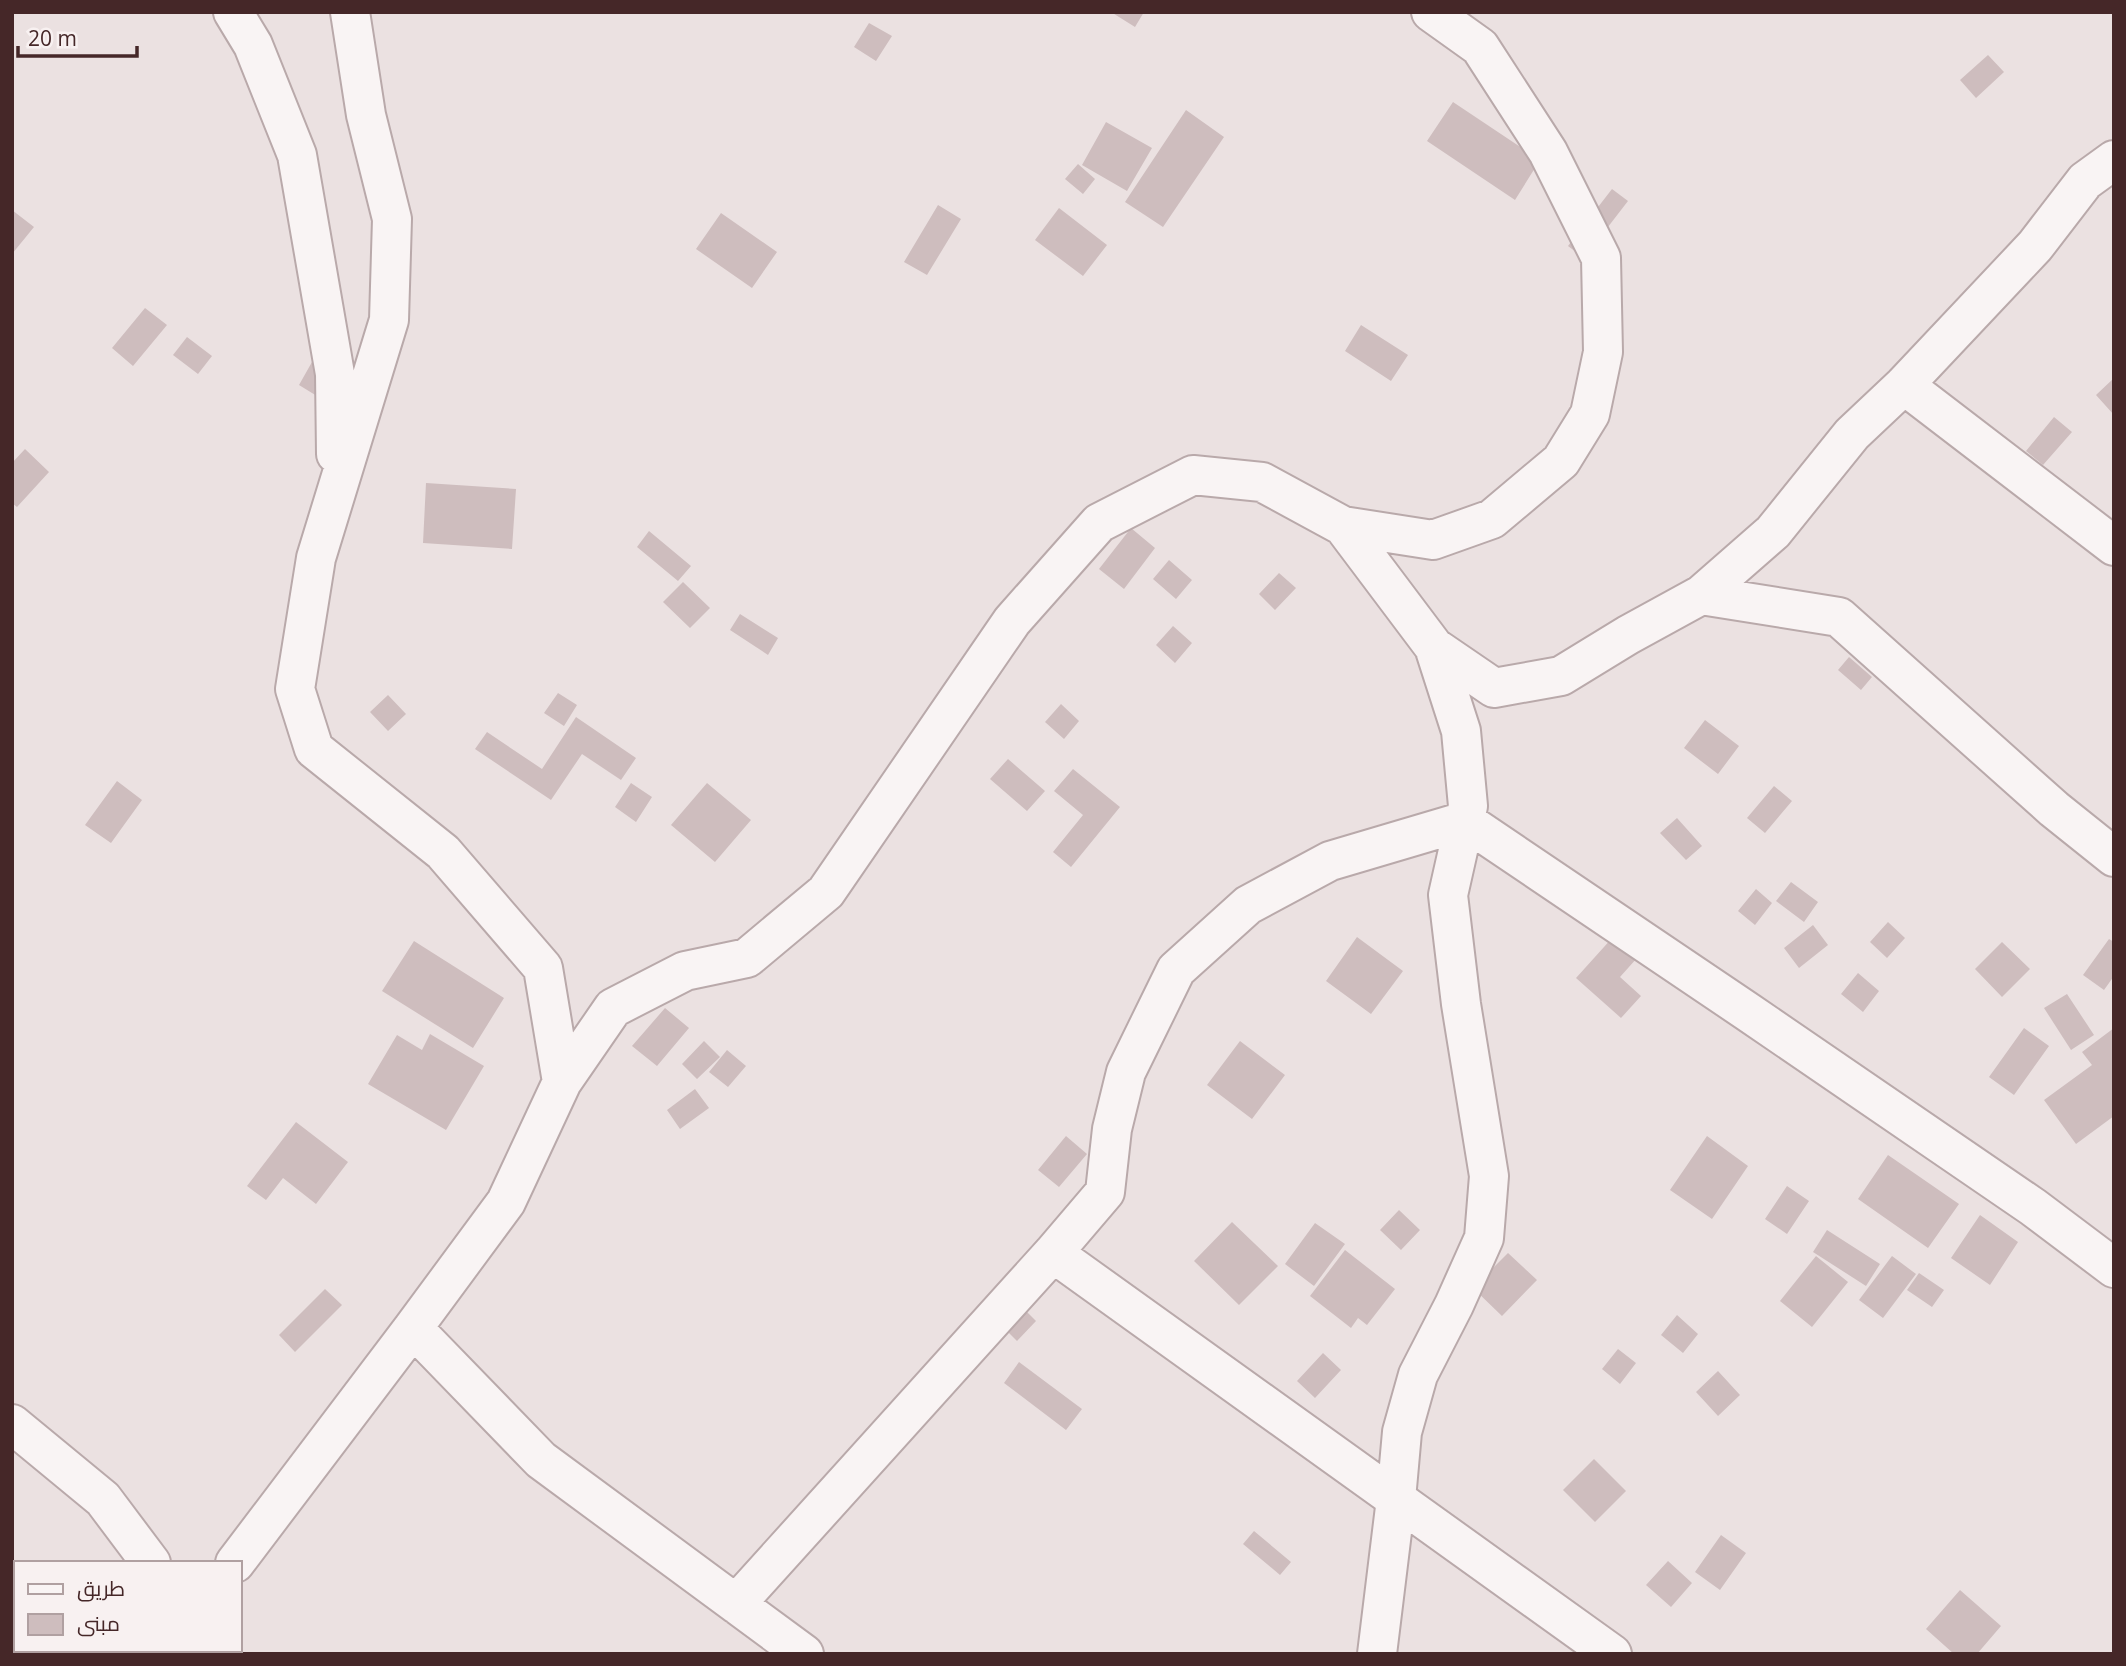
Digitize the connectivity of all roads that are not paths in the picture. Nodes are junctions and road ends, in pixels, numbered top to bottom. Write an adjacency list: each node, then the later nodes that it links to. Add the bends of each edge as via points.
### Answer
1 (233, 12): 6 (street, via 253,45 297,155 335,374)
2 (349, 12): 6 (street, via 366,115 392,219 389,320)
3 (1431, 12): 7 (street, via 1480,47 1548,152 1601,258 1603,352 1590,414 1561,461 1492,519 1433,540)
4 (2114, 160): 5 (street, via 2085,181 2035,246)
5 (1904, 385): 8 (street); 9 (street, via 1852,434 1773,532)
6 (337, 488): 13 (street, via 316,558 295,689 314,750 443,852 543,968)
7 (1343, 526): 10 (street); 13 (street, via 1262,482 1193,475 1100,523 1012,621 826,892 747,958 685,971 612,1008)
8 (2114, 546)
9 (1701, 595): 10 (street, via 1561,676 1494,688); 12 (street, via 1839,617 2044,801)
10 (1434, 647): 11 (street, via 1461,730 1468,806)
11 (1465, 821): 14 (street, via 1329,861 1248,905 1176,970 1126,1072 1112,1129 1105,1192); 15 (street); 18 (street, via 1448,895 1489,1176 1484,1238 1418,1375 1402,1432)
12 (2114, 857)
13 (562, 1082): 16 (street, via 506,1202)
14 (1053, 1253): 18 (street); 21 (street)
15 (2114, 1268)
16 (413, 1328): 20 (street); 21 (street, via 541,1460)
17 (12, 1424): 19 (street, via 103,1499)
18 (1396, 1499): 23 (street); 24 (street)
19 (150, 1561)
20 (237, 1561)
21 (736, 1604): 22 (street)
22 (804, 1654)
23 (1377, 1654)
24 (1612, 1654)

